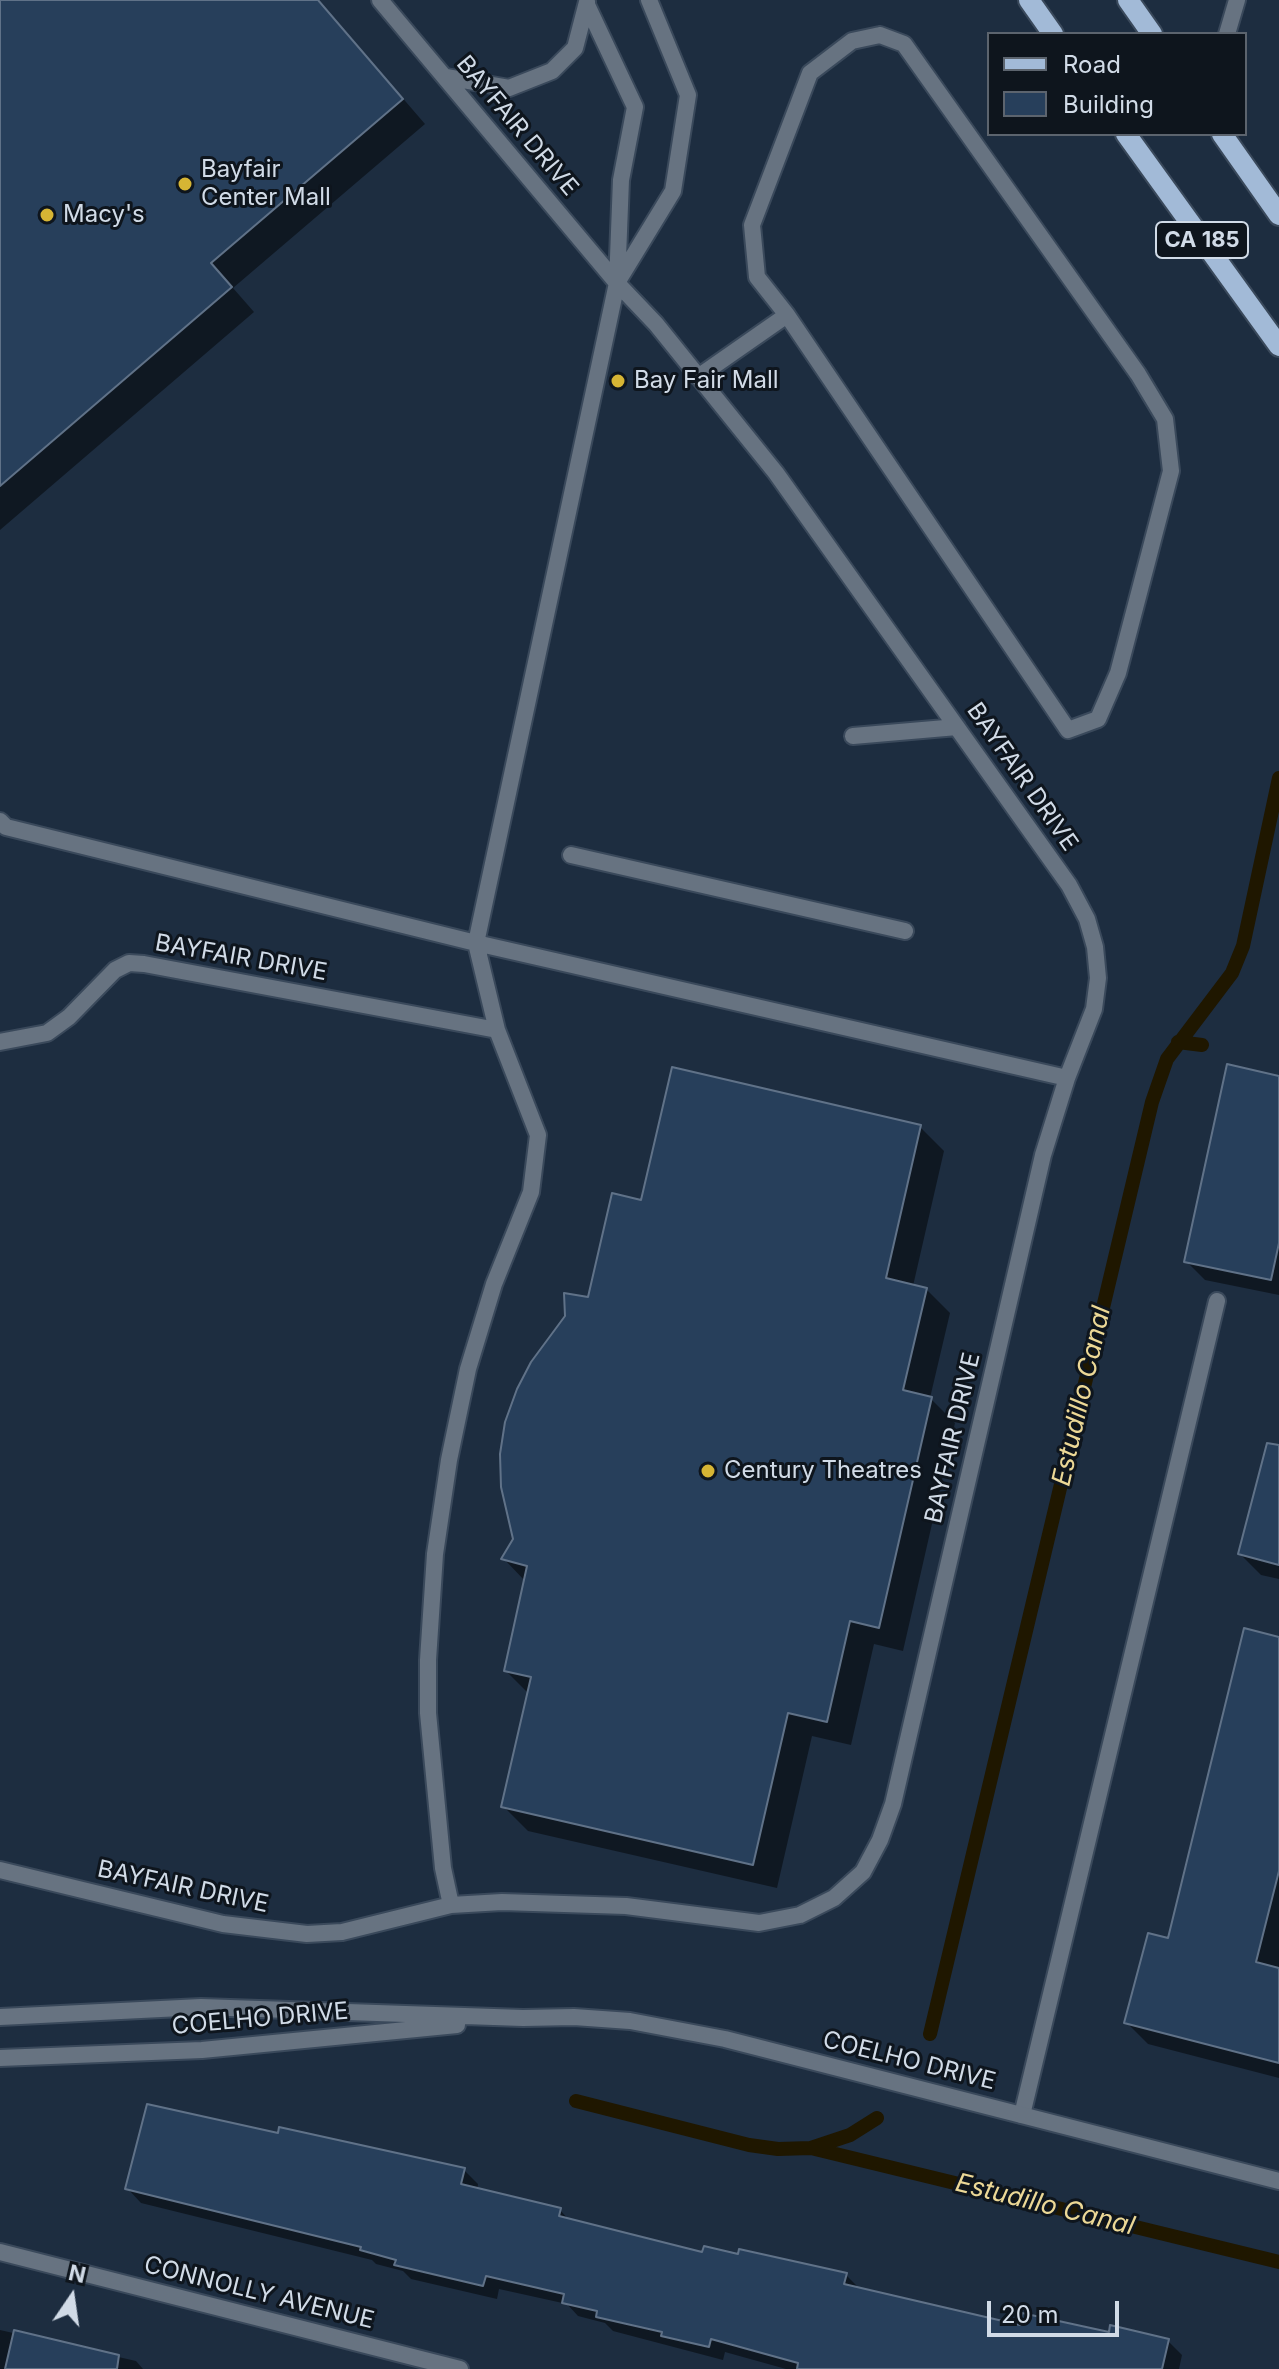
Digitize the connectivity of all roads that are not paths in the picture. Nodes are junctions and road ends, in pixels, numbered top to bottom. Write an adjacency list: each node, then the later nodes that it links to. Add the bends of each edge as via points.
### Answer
1 (380, 0): 10 (street, BAYFAIR DRIVE)
2 (649, 0): 14 (street, via 688,95 673,191)
3 (1029, 0): 7 (main road)
4 (1128, 0): 8 (main road)
5 (1237, 0): 9 (street)
6 (587, 2): 10 (street, via 575,48 552,71 509,88); 14 (street, via 635,107 621,180)
7 (1052, 32)
8 (1151, 32)
9 (1228, 32)
10 (446, 77): 14 (street, BAYFAIR DRIVE)
11 (1127, 136): 16 (main road, CA 185)
12 (1223, 136): 13 (main road, CA 185)
13 (1279, 215)
14 (617, 283): 17 (street, BAYFAIR DRIVE); 23 (street)
15 (787, 315): 15 (street, via 757,277 752,225 810,73 852,41 880,35 904,44 1165,419 1171,471 1118,673 1098,719 1068,730); 17 (street)
16 (1279, 346)
17 (698, 377): 18 (street, BAYFAIR DRIVE, via 776,473)
18 (957, 727): 19 (street); 26 (street, BAYFAIR DRIVE, via 1069,885 1087,919 1098,978 1094,1009)
19 (853, 736)
20 (0, 821): 23 (street, via 6,827)
21 (571, 855): 22 (street)
22 (905, 931)
23 (476, 943): 24 (street); 26 (street)
24 (497, 1030): 25 (street, BAYFAIR DRIVE, via 129,963 47,1033); 29 (street, via 538,1135 531,1192 494,1284 468,1369 435,1554 428,1713)
25 (0, 1042)
26 (1067, 1078): 29 (street, BAYFAIR DRIVE, via 1043,1155 893,1804 863,1872 834,1898 800,1915 759,1923 560,1902)
27 (1217, 1301): 33 (street)
28 (0, 1870): 29 (street, BAYFAIR DRIVE, via 265,1931 342,1932)
29 (451, 1905)
30 (0, 2017): 31 (street, COELHO DRIVE, via 201,2007)
31 (523, 2018): 32 (street, COELHO DRIVE, via 202,2050); 33 (street, COELHO DRIVE, via 574,2017 676,2028)
32 (0, 2058)
33 (1022, 2115): 34 (street, COELHO DRIVE)
34 (1279, 2181)
35 (0, 2252): 36 (street, CONNOLLY AVENUE)
36 (460, 2369)

